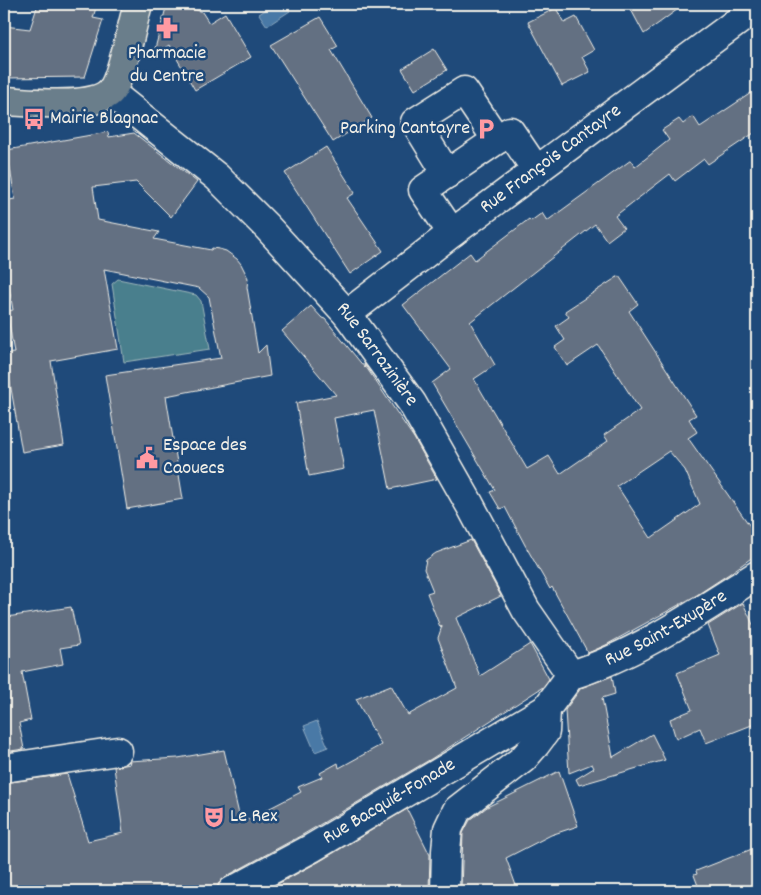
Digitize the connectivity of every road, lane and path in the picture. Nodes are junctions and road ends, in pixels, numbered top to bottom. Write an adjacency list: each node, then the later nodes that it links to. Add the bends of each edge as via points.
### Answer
1 (138, 4): 3 (main road, via 120,77)
2 (757, 7): 6 (street, Rue François Cantayre)
3 (110, 92): 4 (main road, via 90,101 66,104); 9 (street, Rue Sarrazinière, via 217,177)
4 (4, 101)
5 (497, 140): 6 (street, via 510,131); 7 (street); 7 (street, via 464,91 415,122)
6 (536, 171): 8 (street, Rue François Cantayre)
7 (447, 174): 8 (street, via 423,190)
8 (452, 233): 9 (street, Rue François Cantayre)
9 (347, 314): 11 (street, Rue Sarrazinière, via 412,403 526,610)
10 (757, 575): 11 (street, Rue Saint-Exupère, via 656,636 599,666)
11 (571, 675): 12 (street)
12 (546, 709): 15 (street, Rue Bacquié-Fonade, via 312,848); 16 (street, via 545,732 523,759 456,810 448,829)
13 (118, 750): 14 (street)
14 (4, 768)
15 (232, 891)
16 (445, 891)

